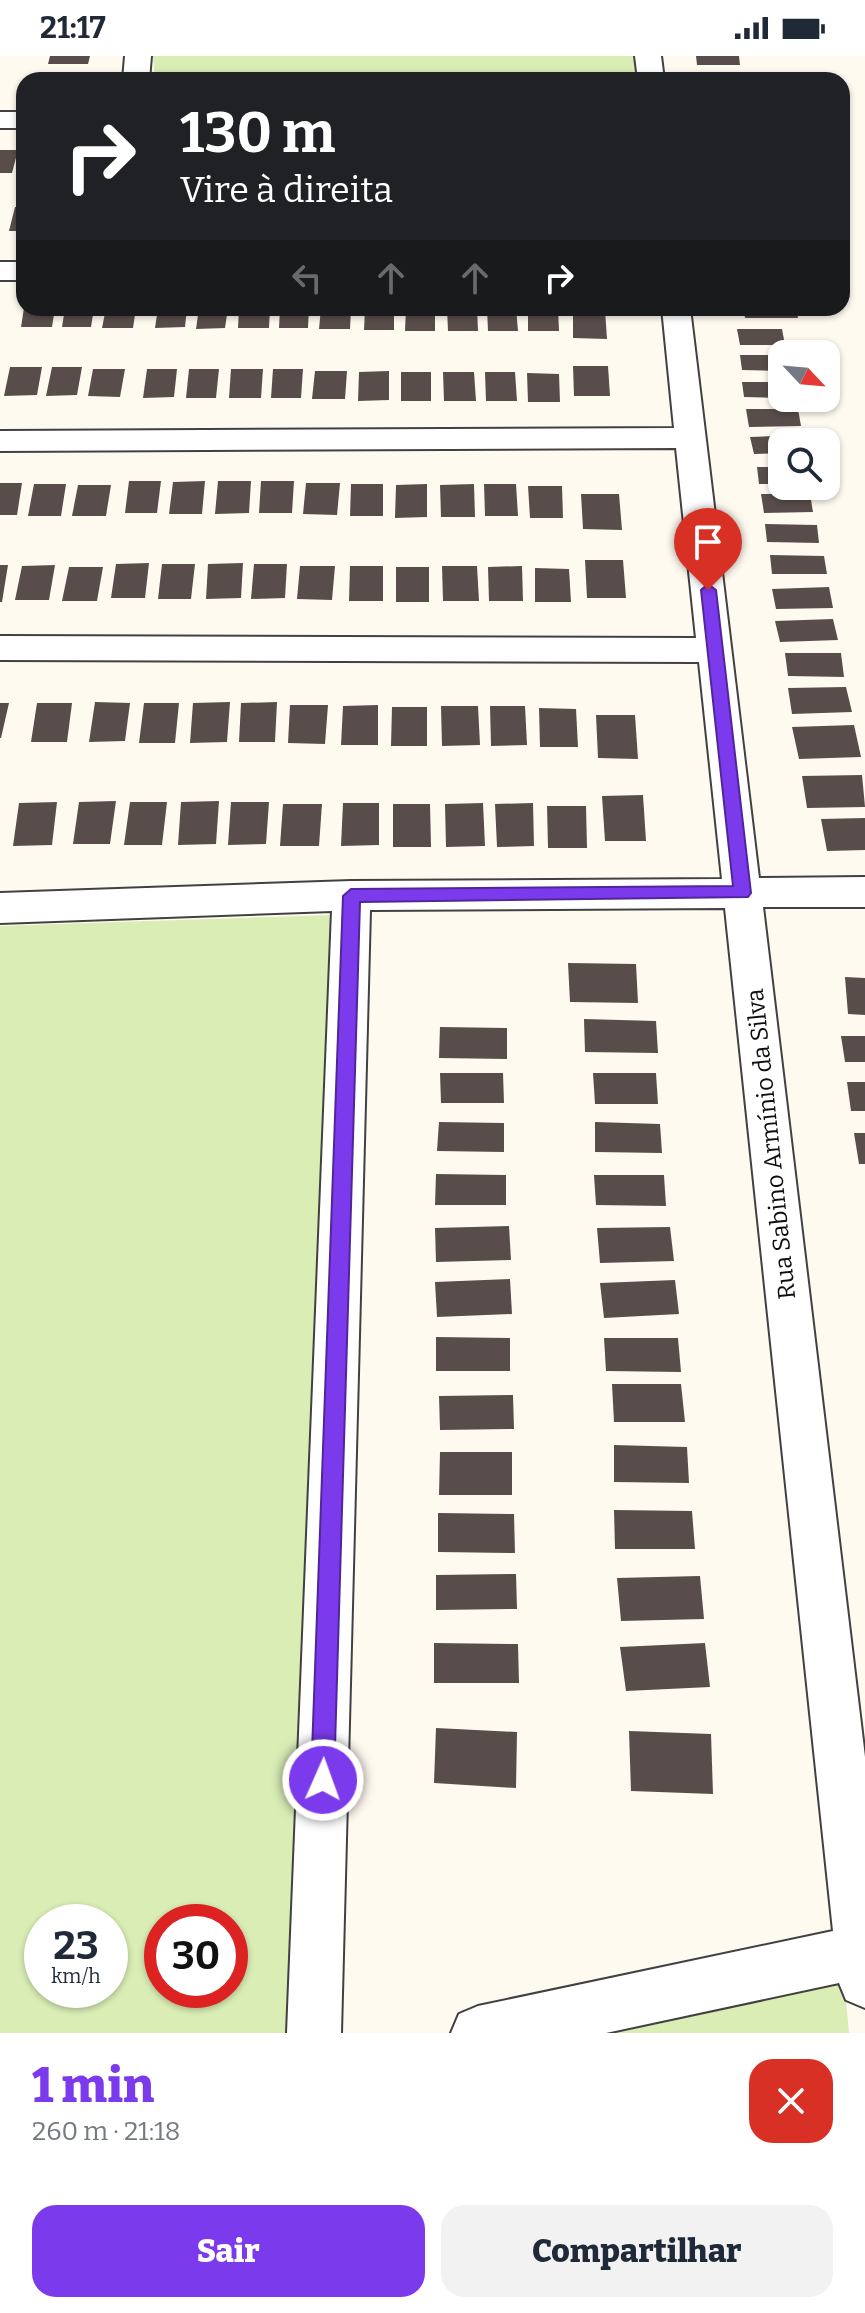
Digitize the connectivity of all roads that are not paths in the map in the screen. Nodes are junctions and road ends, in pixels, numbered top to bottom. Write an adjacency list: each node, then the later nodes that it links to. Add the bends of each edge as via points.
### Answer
1 (677, 316): 2 (street, Rua Sabino Armínio da Silva)
2 (691, 438): 3 (street); 5 (street, Rua Sabino Armínio da Silva)
3 (0, 441)
4 (0, 648): 5 (street)
5 (715, 650): 7 (street, Rua Sabino Armínio da Silva)
6 (865, 892): 7 (street)
7 (742, 893): 8 (street); 10 (street, Rua Sabino Armínio da Silva)
8 (351, 896): 9 (street); 11 (street)
9 (0, 908)
10 (864, 1961): 12 (street)
11 (314, 2033)
12 (478, 2033)

